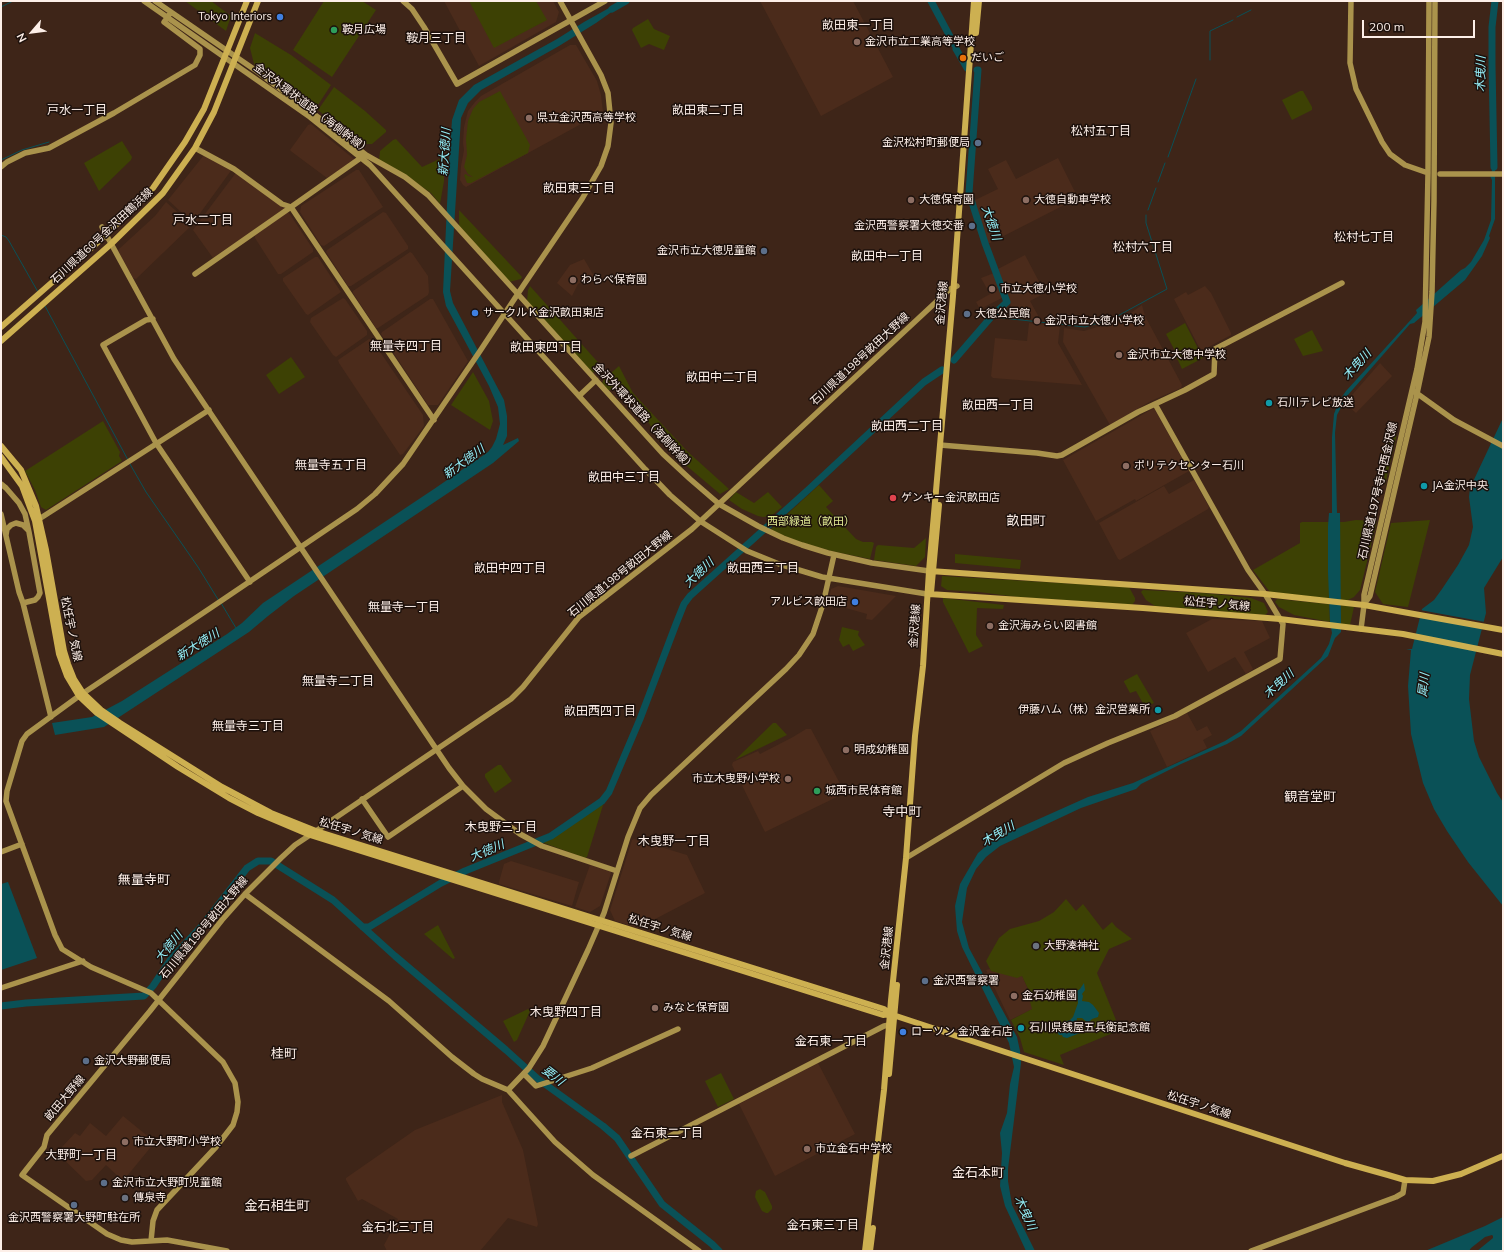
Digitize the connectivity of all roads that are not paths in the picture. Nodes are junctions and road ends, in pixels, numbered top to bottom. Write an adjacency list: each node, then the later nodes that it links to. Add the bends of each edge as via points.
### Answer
1 (144, 1): 13 (street)
2 (154, 1): 13 (street)
3 (247, 1): 15 (main road, 石川県道60号金沢田鶴浜線)
4 (258, 1): 16 (main road, 石川県道60号金沢田鶴浜線)
5 (404, 1): 14 (street, via 412,8 424,27 456,84)
6 (560, 1): 14 (street)
7 (605, 1): 14 (street)
8 (974, 1): 29 (main road, 金沢港線)
9 (979, 1): 29 (main road, 金沢港線)
10 (1351, 1): 20 (street, via 1350,63 1356,89 1390,154 1405,165)
11 (1429, 1): 20 (street)
12 (1435, 1): 30 (street)
13 (169, 14): 15 (street, 金沢外環状道路（海側幹線）); 19 (street, via 164,22 200,49 195,66 49,148 25,153)
14 (571, 20): 31 (street, via 608,93 611,123 608,146 601,166 582,199)
15 (226, 54): 16 (street, 金沢外環状道路（海側幹線）); 25 (main road, 石川県道60号金沢田鶴浜線, via 204,108 185,142 153,188)
16 (234, 59): 17 (main road, 石川県道60号金沢田鶴浜線, via 214,112); 18 (street, 金沢外環状道路（海側幹線）, via 328,124)
17 (195, 148): 23 (street, via 234,169 282,204); 26 (main road, 石川県道60号金沢田鶴浜線, via 163,193)
18 (363, 157): 23 (street); 31 (street, 金沢外環状道路（海側幹線）, via 405,177 428,195); 32 (street, 金沢外環状道路（海側幹線）)
19 (1, 167)
20 (1428, 173): 30 (street)
21 (1440, 174): 22 (street)
22 (1500, 174)
23 (291, 207): 27 (street); 42 (street)
24 (102, 227): 25 (street)
25 (106, 235): 26 (street); 34 (main road, 石川県道60号金沢田鶴浜線)
26 (111, 244): 33 (street); 35 (main road, 石川県道60号金沢田鶴浜線)
27 (195, 274)
28 (1342, 283): 40 (street, via 1215,349 1214,374)
29 (955, 287): 44 (main road, 金沢港線); 49 (street, 石川県道198号畝田大野線)
30 (1429, 293): 37 (street, 石川県道197号寺中西金沢線); 38 (street, 石川県道197号寺中西金沢線, via 1431,319)
31 (518, 294): 32 (street); 36 (street, 金沢外環状道路（海側幹線）)
32 (505, 314): 39 (street); 42 (street)
33 (153, 319): 41 (street, via 174,359); 43 (street, via 146,320 103,345)
34 (1, 327)
35 (1, 341)
36 (596, 380): 39 (street); 49 (street, 金沢外環状道路（海側幹線）, via 664,454)
37 (1412, 390): 38 (street); 63 (street, 石川県道197号寺中西金沢線, via 1364,595)
38 (1417, 394): 46 (street, via 1454,420); 63 (street, 石川県道197号寺中西金沢線, via 1370,596)
39 (580, 397): 52 (street, via 670,495)
40 (1155, 404): 44 (street, via 1062,456); 61 (street, via 1248,570)
41 (209, 410): 43 (street); 55 (street)
42 (434, 420): 55 (street, via 403,464 375,494)
43 (156, 443): 51 (street); 59 (street)
44 (942, 445): 57 (main road, 金沢港線)
45 (1, 446): 51 (main road, 松任宇ノ気線, via 21,470 32,494)
46 (1503, 446)
47 (1, 457): 51 (main road, 松任宇ノ気線, via 22,486)
48 (1, 484): 53 (street, via 19,503 25,514)
49 (719, 504): 52 (street, 石川県道198号畝田大野線); 56 (street, 金沢外環状道路（海側幹線）, via 769,532)
50 (1, 514): 54 (street)
51 (38, 520): 68 (main road, 松任宇ノ気線, via 59,654 67,676)
52 (700, 521): 58 (street, via 747,551 779,564); 70 (street, 石川県道198号畝田大野線, via 579,618 511,699)
53 (29, 532): 54 (street, via 23,525 16,523 7,529); 62 (street, via 40,593 35,600)
54 (6, 535): 62 (street)
55 (300, 548): 59 (street); 70 (street)
56 (834, 555): 57 (street, 金沢外環状道路（海側幹線）); 58 (street)
57 (931, 571): 60 (main road, 金沢港線); 61 (main road, 松任宇ノ気線)
58 (828, 578): 60 (street); 77 (street, via 813,634 799,655 640,808)
59 (250, 582): 68 (street)
60 (929, 594): 64 (main road, 松任宇ノ気線); 76 (main road, 金沢港線)
61 (1265, 594): 63 (main road, 松任宇ノ気線); 64 (street)
62 (23, 603): 69 (street)
63 (1364, 605): 65 (street, 石川県道197号寺中西金沢線); 66 (main road)
64 (1280, 619): 65 (main road, 松任宇ノ気線); 76 (street, via 1283,624 1280,659 1175,716 1064,763)
65 (1361, 629): 67 (main road, 松任宇ノ気線, via 1403,634)
66 (1503, 630)
67 (1500, 653)
68 (81, 694): 69 (street); 73 (main road, 松任宇ノ気線, via 118,725 229,798 258,813)
69 (51, 716): 74 (street, via 27,734 22,741 7,791 6,801)
70 (437, 749): 71 (street); 72 (street, 石川県道198号畝田大野線)
71 (463, 786): 72 (street, via 388,837); 77 (street, via 497,818 542,846)
72 (362, 799): 73 (street, 石川県道198号畝田大野線)
73 (313, 833): 78 (street, 石川県道198号畝田大野線, via 281,858); 79 (main road, 松任宇ノ気線)
74 (22, 844): 75 (street); 80 (street, via 62,950)
75 (1, 852)
76 (908, 857): 83 (main road, 金沢港線)
77 (617, 871): 79 (street)
78 (245, 894): 82 (street, 石川県道198号畝田大野線); 87 (street, via 389,1001 452,1058 482,1079)
79 (600, 923): 83 (main road, 松任宇ノ気線, via 883,1015); 86 (street, via 543,1046)
80 (83, 960): 81 (street); 82 (street, via 151,993)
81 (1, 988)
82 (158, 999): 91 (street, via 223,1062 235,1083 238,1102 233,1124 227,1133 157,1210); 91 (street, 畝田大野線, via 47,1135 44,1147 22,1175 108,1234 127,1242)
83 (892, 1014): 84 (main road, 金沢港線); 90 (main road, 松任宇ノ気線, via 1345,1163)
84 (891, 1025): 88 (street); 94 (main road, 金沢港線); 95 (main road, 金沢港線)
85 (678, 1029): 86 (street, via 592,1068 545,1084 536,1086)
86 (526, 1071): 87 (street)
87 (508, 1090): 93 (street, via 555,1142 593,1175)
88 (631, 1156)
89 (1503, 1156): 90 (main road, 松任宇ノ気線, via 1461,1174 1433,1181)
90 (1405, 1180): 96 (street, via 1403,1193 1396,1197)
91 (151, 1241): 92 (street, via 168,1240)
92 (227, 1251)
93 (699, 1251)
94 (865, 1251)
95 (870, 1251)
96 (1251, 1251)

